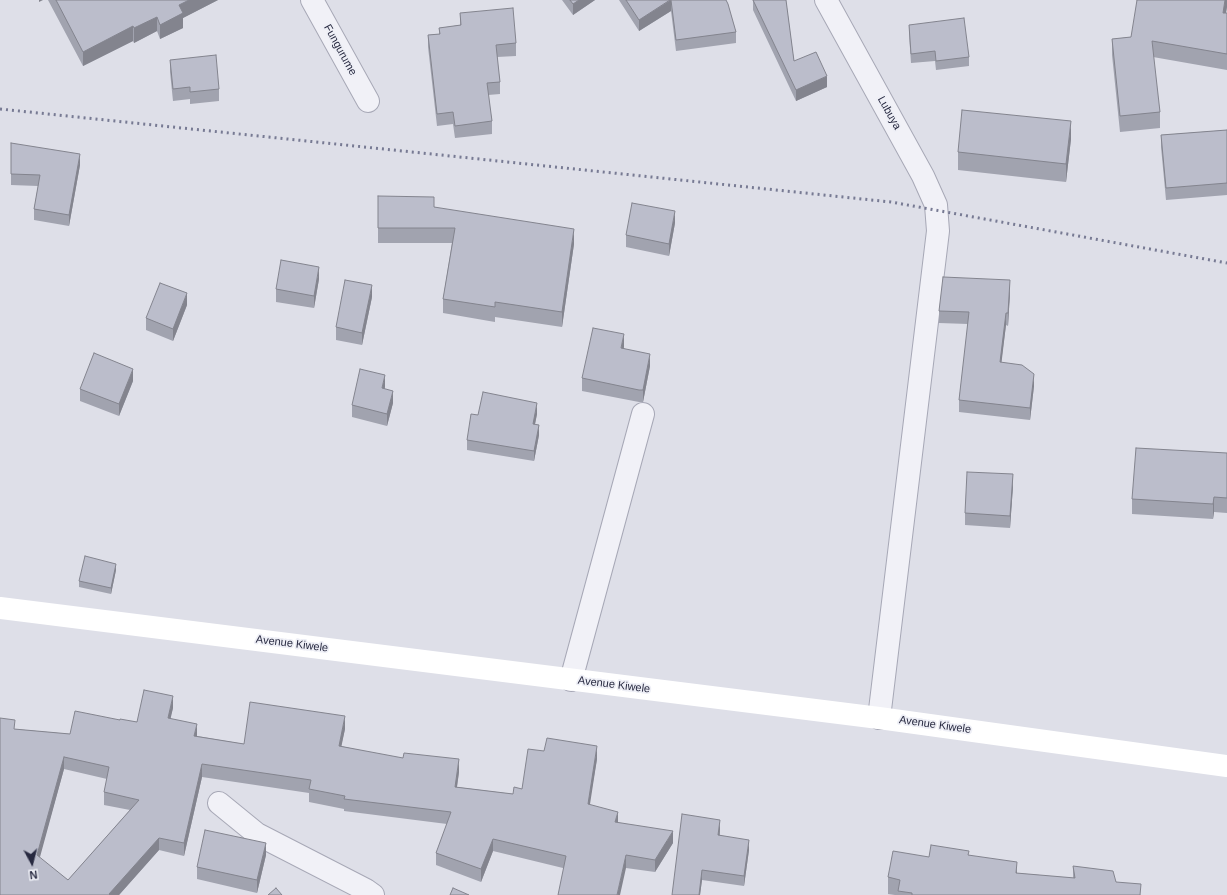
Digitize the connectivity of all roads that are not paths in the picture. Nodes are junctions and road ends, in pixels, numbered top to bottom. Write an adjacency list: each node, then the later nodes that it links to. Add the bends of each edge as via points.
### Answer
1 (312, 0): 3 (street, Fungurume)
2 (826, 0): 7 (street, Lubuya, via 923,176 936,205 938,231)
3 (368, 101)
4 (643, 414): 6 (street)
5 (0, 608): 6 (street, Avenue Kiwele)
6 (571, 680): 7 (street, Avenue Kiwele)
7 (879, 718): 8 (street, Avenue Kiwele)
8 (1227, 766)
9 (219, 803): 10 (street, via 257,834)
10 (373, 895)

